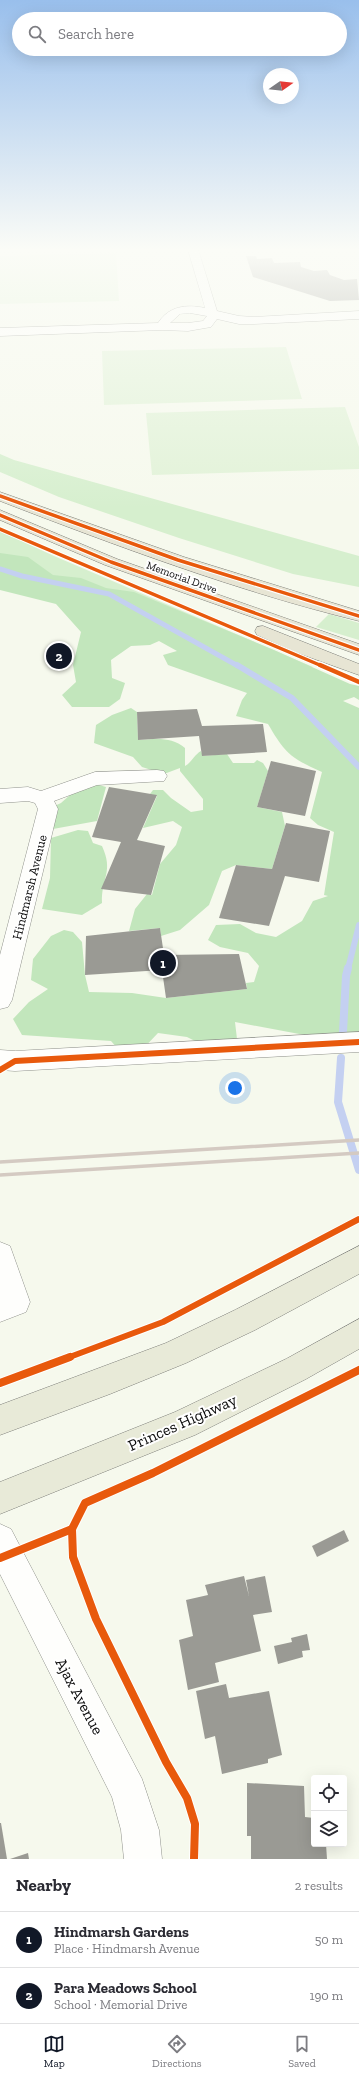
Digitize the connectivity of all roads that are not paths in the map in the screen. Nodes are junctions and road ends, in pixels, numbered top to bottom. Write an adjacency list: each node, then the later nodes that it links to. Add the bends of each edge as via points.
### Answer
1 (0, 496): 4 (highway, Memorial Drive)
2 (0, 515): 3 (highway, Memorial Drive)
3 (111, 562): 7 (highway, Memorial Drive); 8 (highway, via 301,648)
4 (209, 572): 5 (highway); 6 (highway, Memorial Drive)
5 (359, 604)
6 (359, 616)
7 (359, 650)
8 (359, 670)
9 (157, 776): 11 (street, via 95,779)
10 (0, 796): 11 (street, via 28,794)
11 (42, 798): 12 (street, Hindmarsh Avenue, via 48,809)
12 (0, 1000)
13 (355, 1041): 14 (street)
14 (0, 1060)
15 (0, 1255): 17 (street, via 16,1302)
16 (359, 1259): 19 (main road, via 309,1287 176,1352 104,1382)
17 (0, 1308)
18 (348, 1339): 20 (main road, Princes Highway, via 184,1424)
19 (0, 1420)
20 (0, 1498)
21 (0, 1540): 22 (street, Ajax Avenue, via 128,1792 140,1830)
22 (143, 1859)

